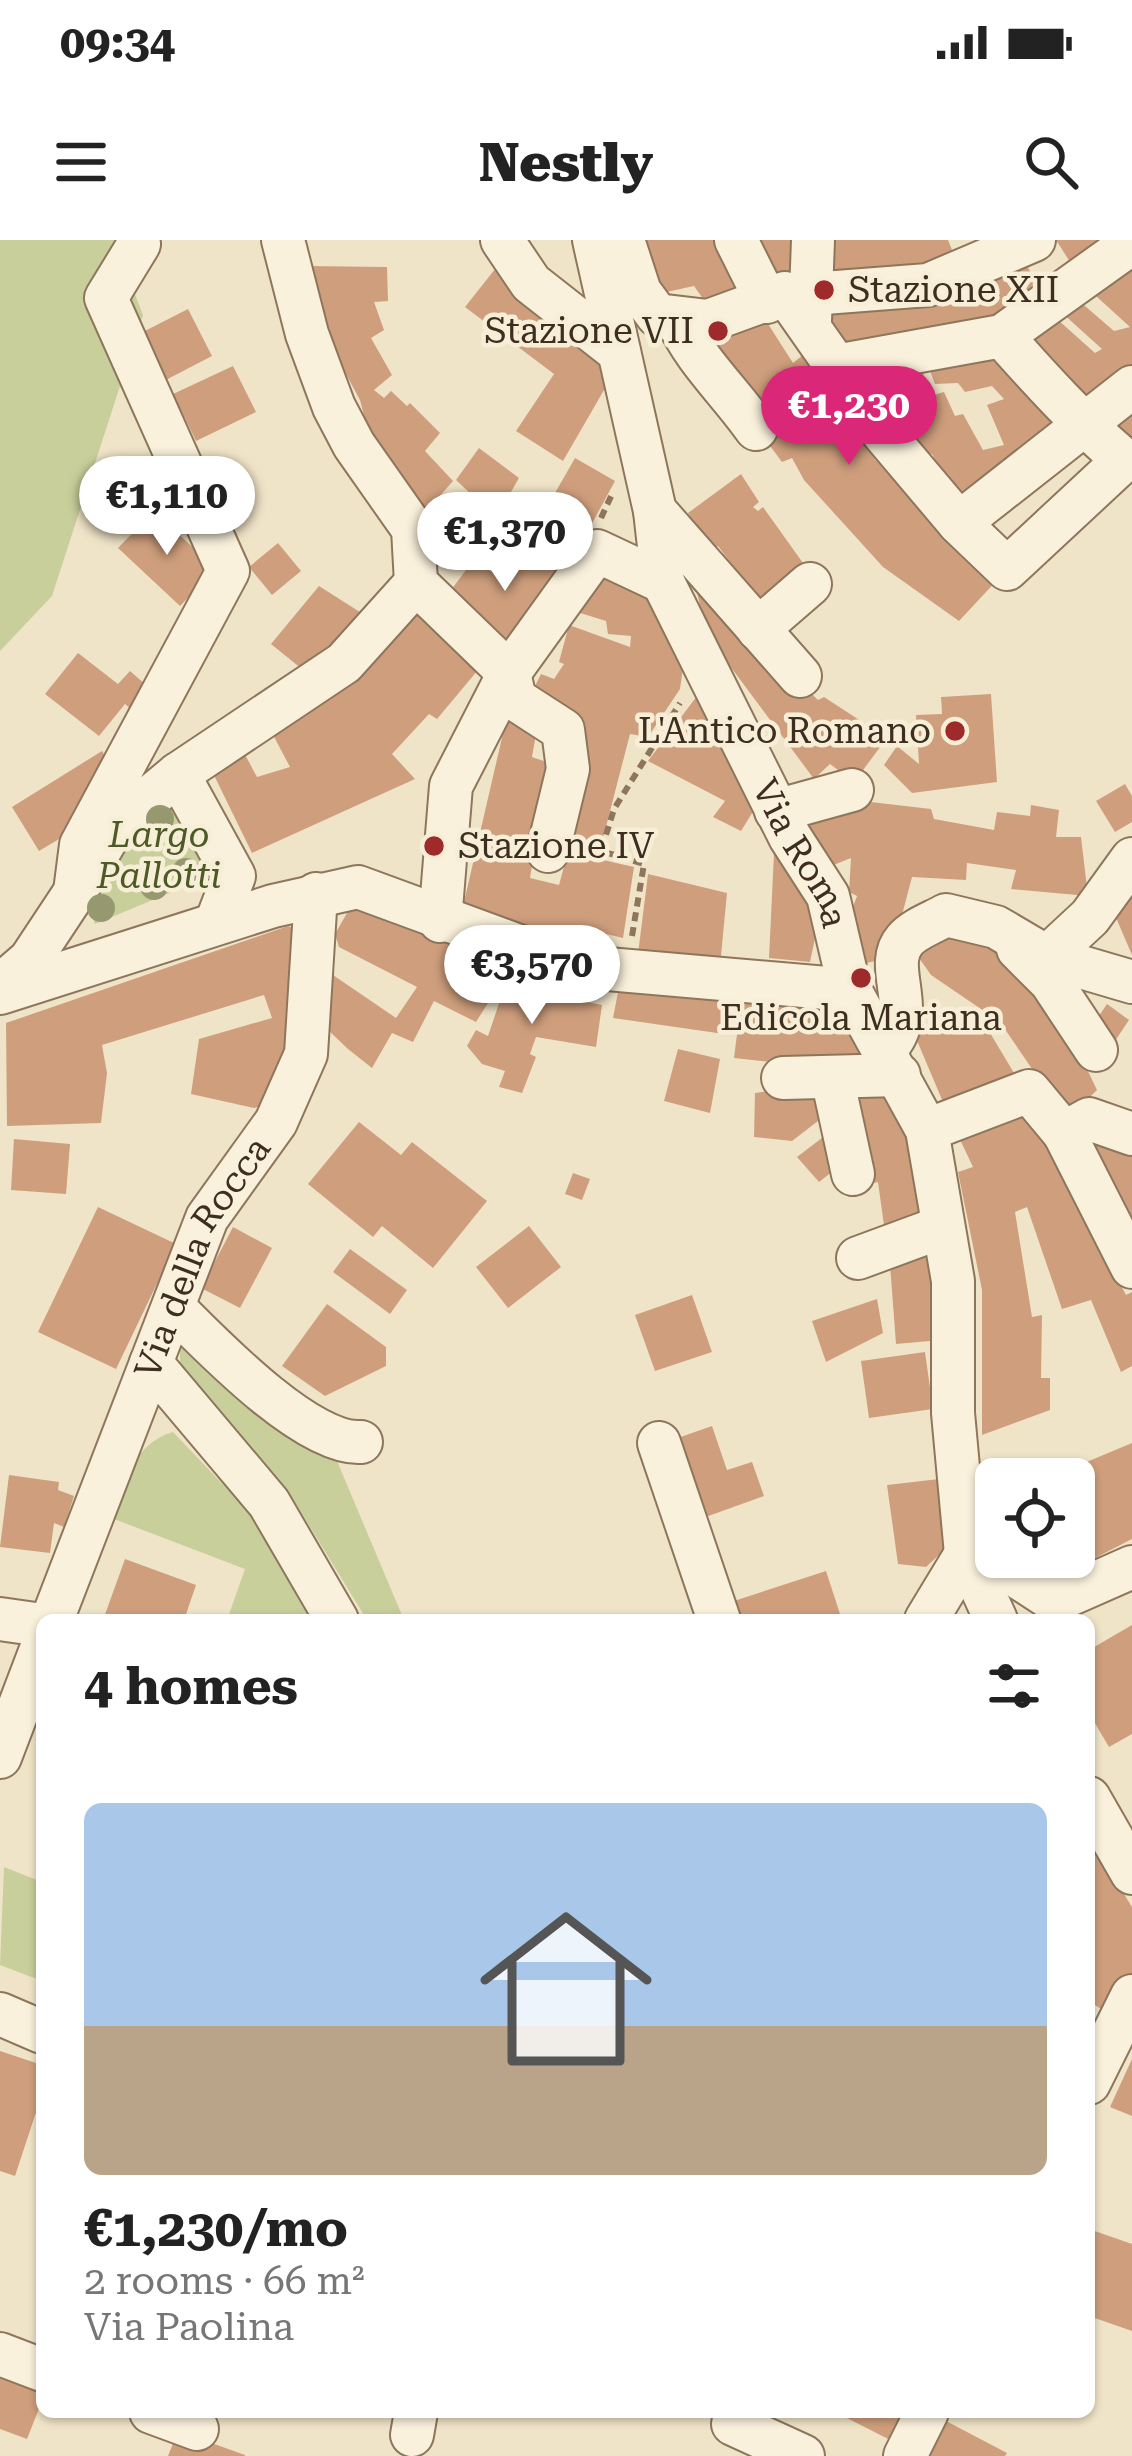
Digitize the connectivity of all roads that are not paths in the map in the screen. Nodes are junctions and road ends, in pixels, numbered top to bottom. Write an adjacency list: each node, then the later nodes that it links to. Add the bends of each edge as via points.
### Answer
1 (284, 240): 22 (street, via 334,406 413,529)
2 (502, 240): 14 (street, via 531,283)
3 (736, 240): 10 (street)
4 (813, 240): 11 (street)
5 (1034, 240): 9 (street)
6 (614, 243): 12 (street, via 657,315); 14 (street, Via Roma)
7 (1132, 243): 13 (street)
8 (139, 244): 32 (street, via 106,298 228,571 81,845)
9 (959, 256): 11 (street, via 901,290)
10 (767, 302): 11 (street, via 785,293); 12 (street)
11 (810, 311): 15 (street)
12 (692, 320): 18 (street, via 688,346)
13 (1002, 336): 15 (street); 17 (street)
14 (619, 352): 19 (street, Via Roma)
15 (836, 365): 20 (street)
16 (1132, 387): 17 (street)
17 (1085, 428): 20 (street); 20 (street, via 1124,460 1007,569)
18 (756, 429)
19 (655, 511): 21 (street, Via Roma); 24 (street)
20 (958, 524)
21 (663, 582): 25 (street, via 597,550); 29 (street, Via Roma)
22 (416, 583): 25 (street); 27 (street, via 344,663)
23 (810, 584): 24 (street)
24 (758, 629): 26 (street)
25 (509, 673): 30 (street, via 515,699 563,730 568,769); 34 (street, via 451,786)
26 (800, 676)
27 (178, 774): 32 (street, via 113,828); 35 (street, via 234,876)
28 (852, 790): 29 (street)
29 (776, 811): 40 (street, Via Roma, via 828,896)
30 (548, 851)
31 (1132, 860): 37 (street)
32 (74, 892): 39 (street)
33 (316, 894): 34 (street, Via Roma, via 358,887); 35 (street); 52 (street, Via della Rocca, via 306,1054 276,1122 207,1218)
34 (440, 922): 40 (street, Via Roma, via 573,966)
35 (216, 923): 39 (street)
36 (996, 927): 37 (street); 41 (street, via 1051,982); 42 (street, via 946,916 906,938 897,954 904,1015)
37 (1047, 957): 38 (street)
38 (1132, 982)
39 (0, 990)
40 (850, 990): 42 (street)
41 (1096, 1050)
42 (892, 1061): 43 (street); 45 (street)
43 (832, 1077): 44 (street); 48 (street)
44 (783, 1078)
45 (927, 1130): 46 (street, via 1029,1090); 49 (street)
46 (1064, 1133): 47 (street, via 1088,1119); 51 (street)
47 (1132, 1134)
48 (853, 1174)
49 (942, 1227): 50 (street); 56 (street, via 953,1281 962,1509)
50 (858, 1258)
51 (1132, 1268)
52 (174, 1308): 53 (street, Via della Rocca); 54 (street, via 305,1423 341,1443)
53 (151, 1364): 61 (street, Via della Rocca); 62 (street, via 269,1503)
54 (361, 1442)
55 (659, 1443): 63 (street)
56 (975, 1529)
57 (975, 1566): 64 (street)
58 (1132, 1567): 60 (street, via 1054,1600)
59 (992, 1578): 65 (street)
60 (1021, 1578)
61 (54, 1614)
62 (334, 1614)
63 (717, 1614)
64 (931, 1614)
65 (995, 1614)
66 (0, 1619): 67 (street)
67 (36, 1624)
68 (36, 1663): 69 (street)
69 (0, 1757)
70 (1095, 1808): 71 (street)
71 (1132, 1873)
72 (1132, 1996): 75 (street)
73 (0, 2014): 74 (street)
74 (36, 2029)
75 (1095, 2071)
76 (0, 2354): 77 (street)
77 (36, 2368)
78 (167, 2418): 81 (street)
79 (736, 2418): 82 (street, via 733,2424)
80 (924, 2418): 83 (street)
81 (197, 2429)
82 (803, 2456)
83 (905, 2456)

